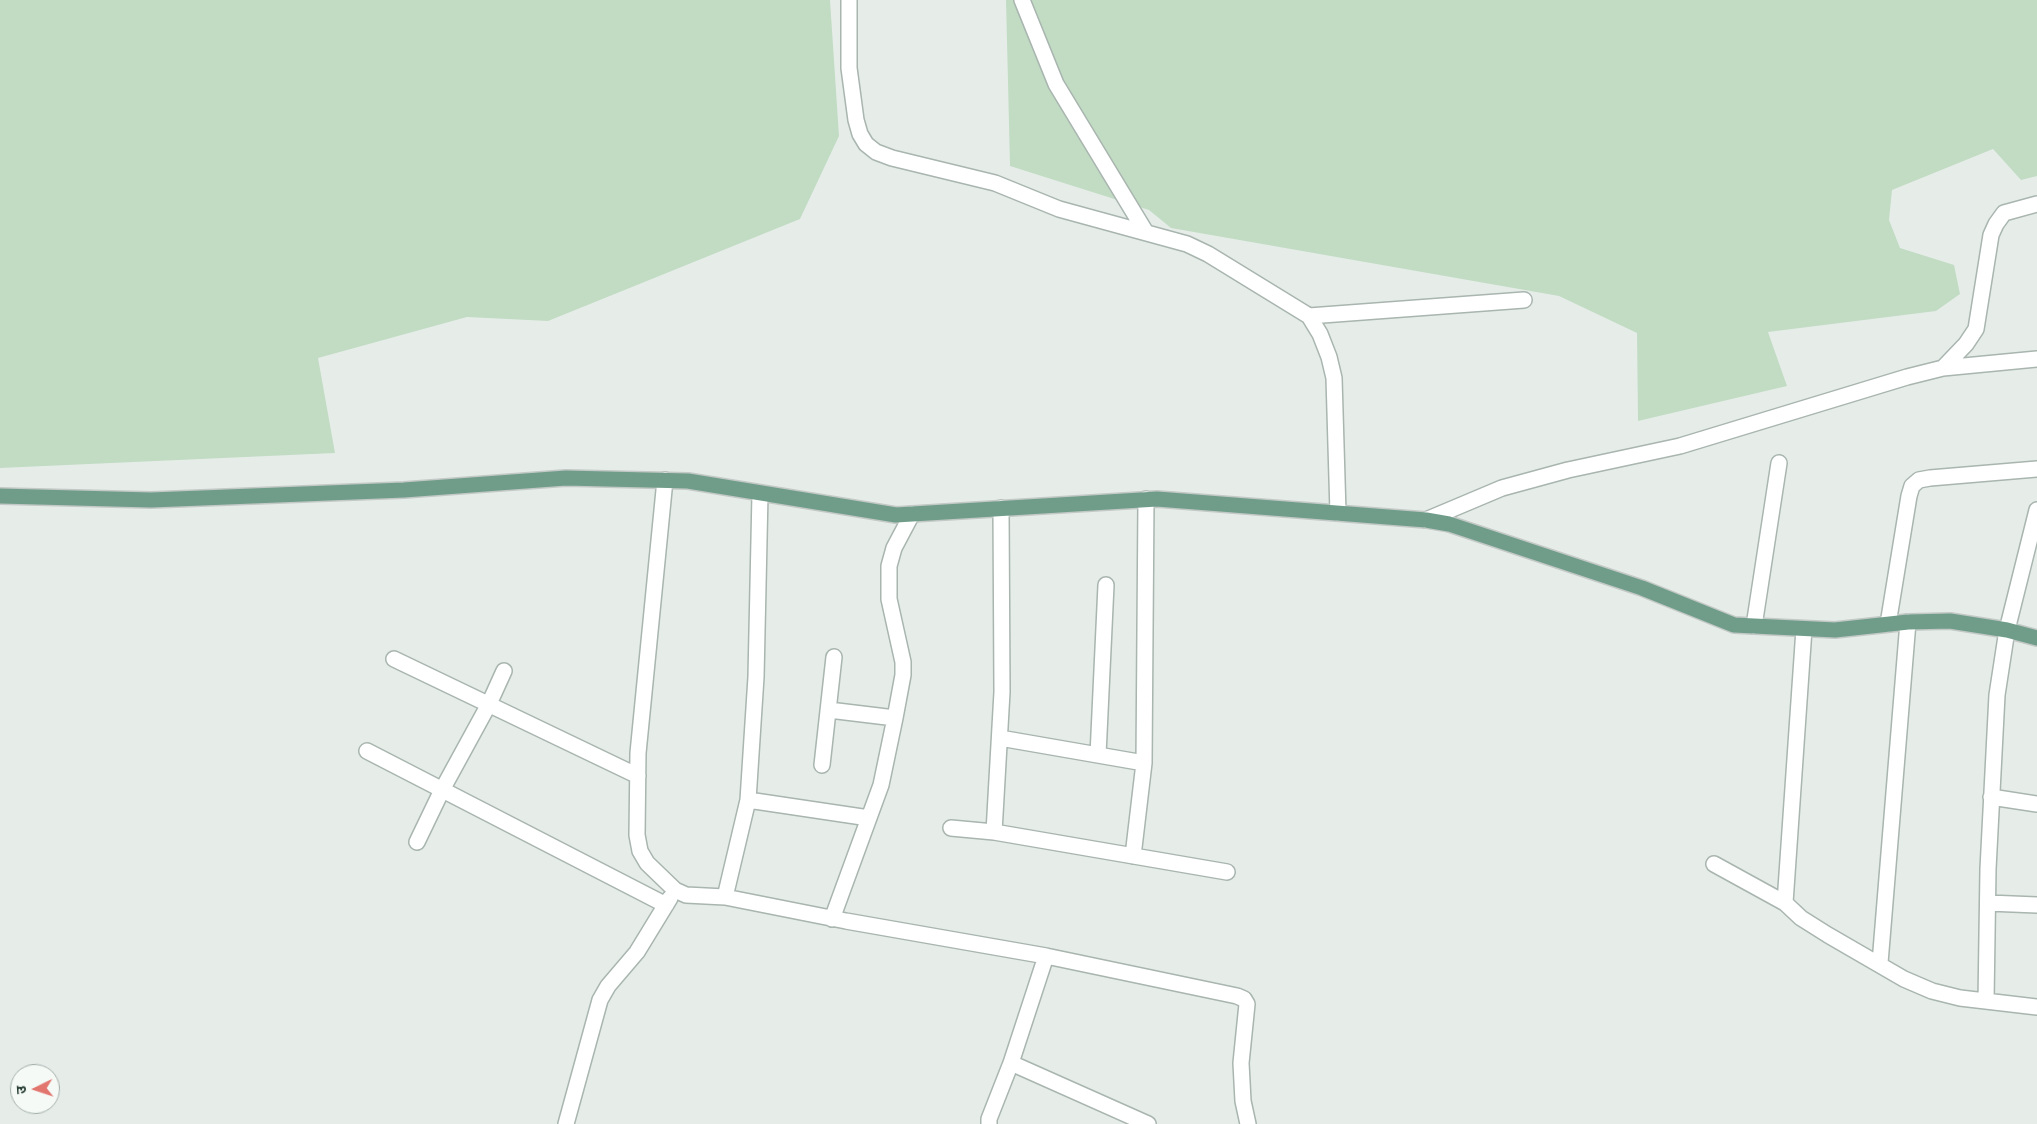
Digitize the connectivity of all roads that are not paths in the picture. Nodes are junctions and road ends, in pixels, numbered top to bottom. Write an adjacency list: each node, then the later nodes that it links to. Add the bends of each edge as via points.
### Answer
1 (848, 0): 4 (street, via 852,97 860,134 876,152 995,183 1059,209)
2 (1022, 0): 4 (street, via 1056,84)
3 (2037, 204): 8 (street, via 2004,213 1996,224 1991,235 1976,329)
4 (1144, 231): 6 (street, via 1208,254)
5 (1524, 300): 6 (street)
6 (1309, 316): 17 (street, via 1323,342 1334,378)
7 (2037, 359): 8 (street)
8 (1943, 368): 19 (street, via 1873,386 1680,446 1502,488)
9 (1779, 463): 23 (street)
10 (2037, 469): 22 (street, via 1930,478 1919,480 1912,486)
11 (665, 480): 12 (main road); 13 (main road, via 566,478 404,490 151,500); 38 (street, via 640,723)
12 (760, 494): 18 (main road, via 896,515); 41 (street, via 756,677)
13 (0, 496)
14 (1146, 499): 15 (main road); 17 (main road); 36 (street)
15 (1001, 508): 18 (main road); 33 (street)
16 (2037, 510): 25 (street)
17 (1338, 513): 19 (main road)
18 (912, 514): 32 (street, via 894,548 889,566 889,599 903,662)
19 (1426, 520): 23 (main road, via 1449,524 1642,588 1734,625)
20 (1106, 585): 35 (street)
21 (1908, 622): 22 (main road); 25 (main road, via 1950,621); 58 (street)
22 (1888, 624): 24 (main road, via 1835,630)
23 (1754, 626): 24 (main road)
24 (1804, 629): 52 (street)
25 (2007, 630): 26 (main road); 40 (street, via 1997,695)
26 (2037, 638)
27 (834, 657): 31 (street)
28 (394, 659): 30 (street)
29 (504, 671): 30 (street)
30 (488, 704): 38 (street); 39 (street)
31 (829, 710): 32 (street); 37 (street)
32 (895, 718): 43 (street, via 881,785)
33 (1000, 738): 35 (street); 45 (street)
34 (367, 750): 39 (street)
35 (1098, 755): 36 (street)
36 (1144, 763): 47 (street)
37 (822, 765)
38 (638, 776): 50 (street, via 637,835 640,851 647,863)
39 (442, 790): 46 (street); 54 (street)
40 (1991, 797): 42 (street); 53 (street)
41 (748, 800): 43 (street); 51 (street)
42 (2037, 804)
43 (869, 818): 56 (street)
44 (951, 828): 45 (street)
45 (994, 832): 47 (street)
46 (417, 842)
47 (1133, 856): 49 (street)
48 (1714, 864): 52 (street)
49 (1227, 872)
50 (675, 890): 51 (street, via 686,895); 54 (street)
51 (725, 897): 56 (street)
52 (1785, 903): 58 (street, via 1801,918)
53 (1988, 903): 55 (street); 59 (street)
54 (666, 905): 62 (street, via 637,952 600,1000)
55 (2037, 906)
56 (832, 918): 57 (street)
57 (1046, 956): 61 (street); 65 (street, via 1244,999 1247,1012 1241,1063)
58 (1880, 963): 59 (street, via 1904,979 1932,991)
59 (1986, 1001): 60 (street)
60 (2037, 1007)
61 (1011, 1063): 63 (street); 64 (street)
62 (566, 1124)
63 (989, 1124)
64 (1148, 1124)
65 (1248, 1124)

